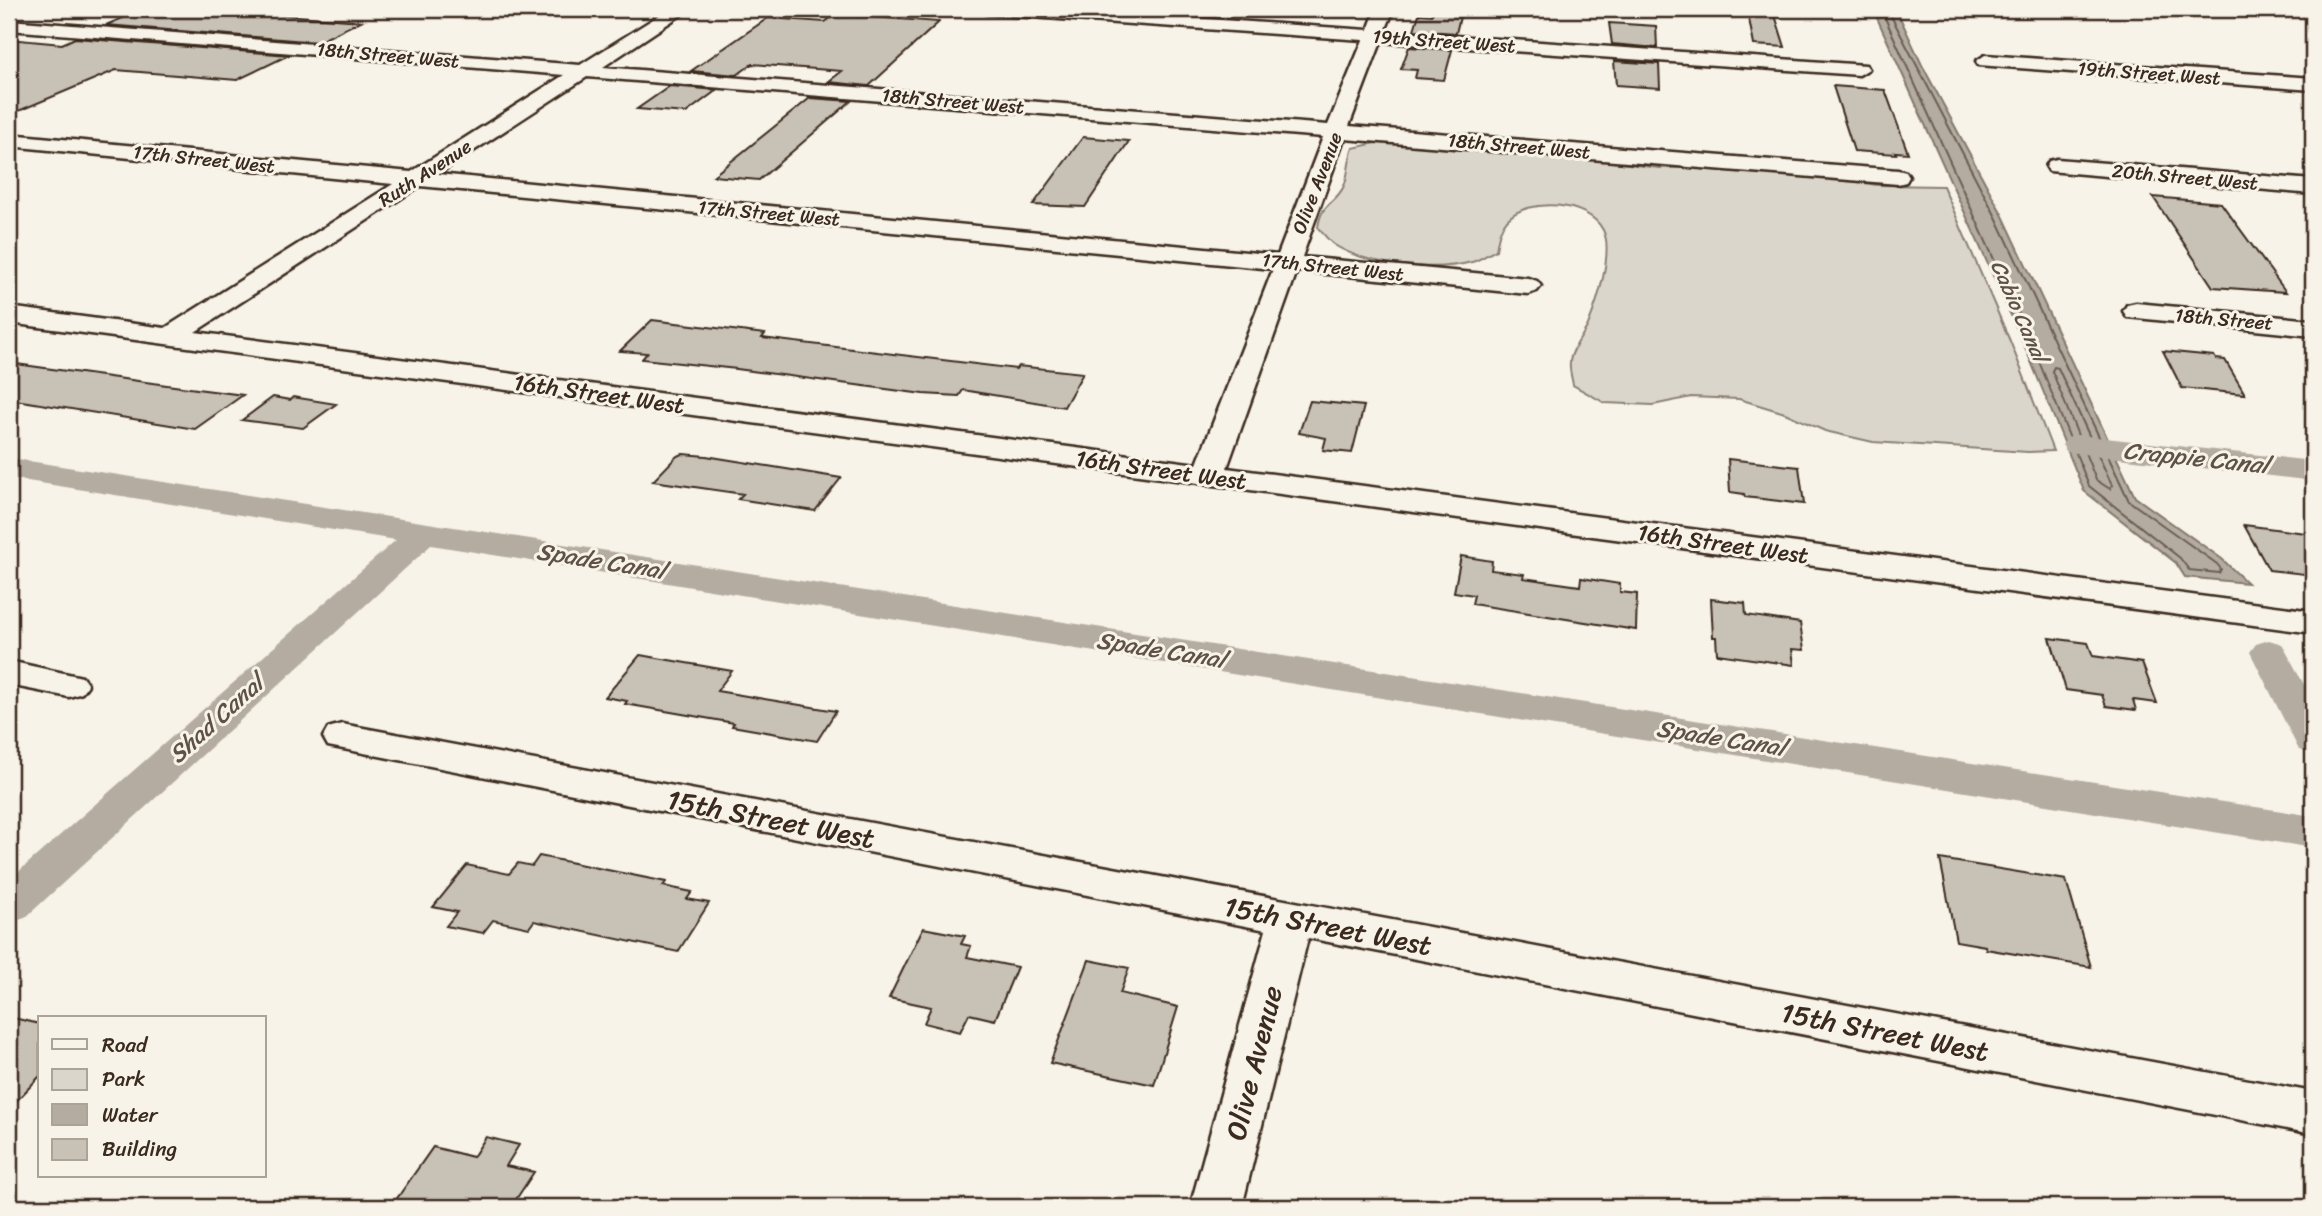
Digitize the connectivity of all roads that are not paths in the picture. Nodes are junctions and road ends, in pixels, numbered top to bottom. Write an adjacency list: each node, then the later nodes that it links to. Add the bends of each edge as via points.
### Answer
1 (681, 9): 10 (street, Ruth Avenue)
2 (987, 9): 7 (street, 19th Street West)
3 (1385, 9): 7 (street, Olive Avenue)
4 (2308, 9): 5 (street)
5 (2313, 13)
6 (9, 24): 10 (street, 18th Street West)
7 (1375, 36): 9 (street, 19th Street West); 12 (street, Olive Avenue)
8 (1985, 61): 11 (street, 19th Street West)
9 (1858, 69)
10 (584, 71): 12 (street, 18th Street West); 16 (street, Ruth Avenue)
11 (2313, 84)
12 (1336, 132): 15 (street, 18th Street West); 18 (street, Olive Avenue)
13 (9, 139): 16 (street, 17th Street West)
14 (2057, 166): 17 (street, 20th Street West)
15 (1898, 177)
16 (415, 179): 18 (street, 17th Street West); 23 (street, Ruth Avenue)
17 (2313, 187)
18 (1287, 263): 19 (street, 17th Street West); 24 (street, Olive Avenue)
19 (1528, 286)
20 (2136, 311): 22 (street, 18th Street)
21 (9, 315): 23 (street, 16th Street West)
22 (2313, 328)
23 (170, 336): 24 (street, 16th Street West)
24 (1208, 476): 25 (street, 16th Street West)
25 (2313, 622)
26 (9, 673): 27 (street)
27 (69, 685)
28 (342, 737): 29 (street, 15th Street West)
29 (1291, 919): 30 (street, 15th Street West); 31 (street, Olive Avenue)
30 (2313, 1113)
31 (1216, 1207)

